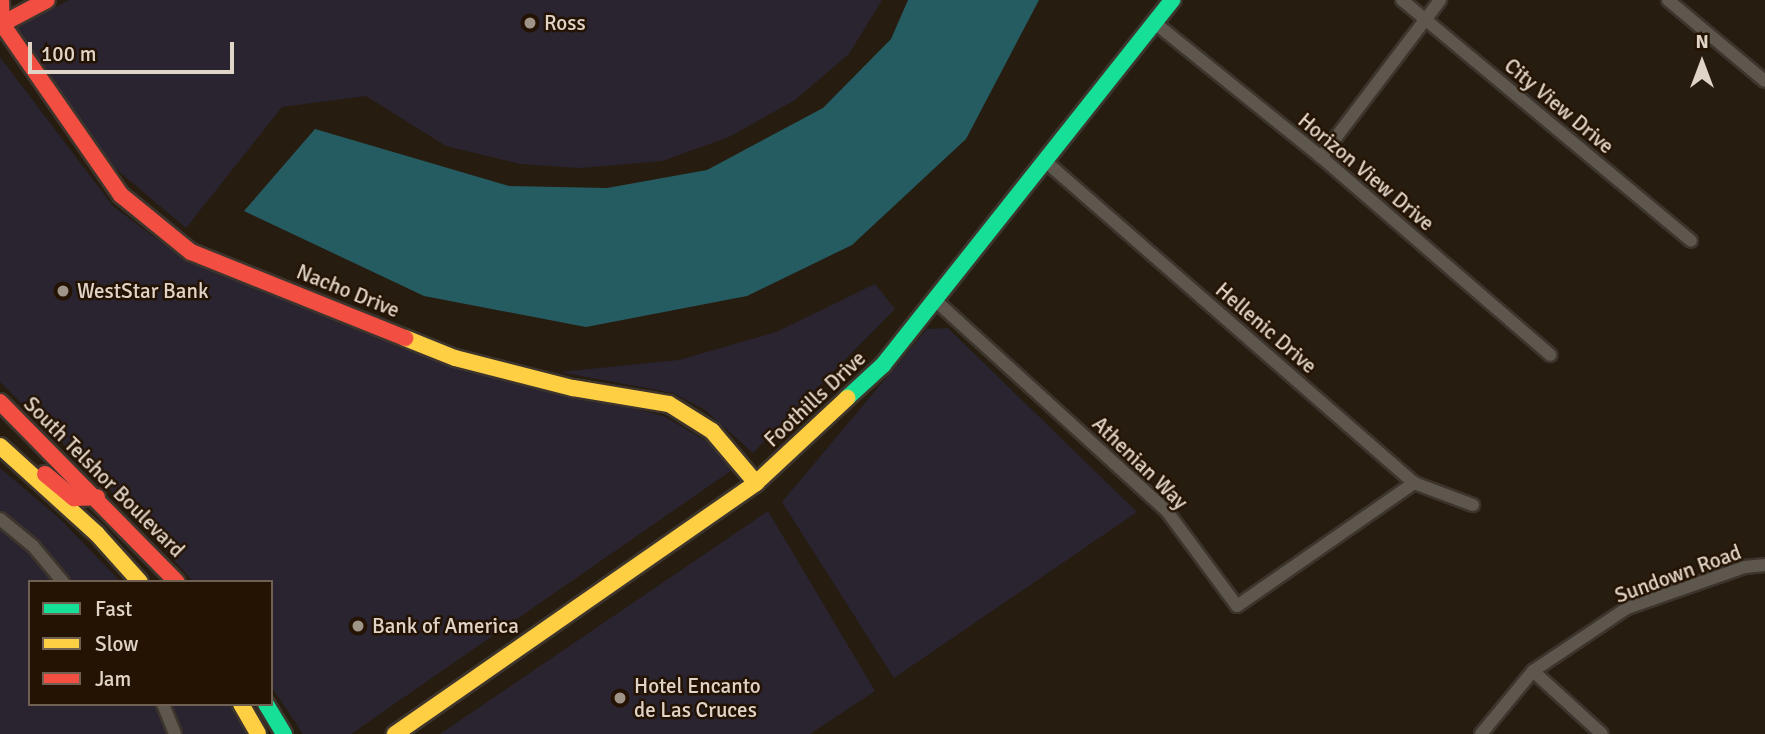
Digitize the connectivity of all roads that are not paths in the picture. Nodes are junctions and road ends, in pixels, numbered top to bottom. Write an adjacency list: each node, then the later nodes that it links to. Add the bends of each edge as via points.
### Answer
1 (1, 0): 8 (street)
2 (47, 0): 8 (street)
3 (1172, 0): 9 (street, Foothills Drive)
4 (1402, 0): 7 (street, City View Drive)
5 (1440, 0): 7 (street)
6 (1668, 0): 10 (street)
7 (1425, 19): 11 (street); 13 (street, City View Drive)
8 (1, 23): 19 (street, Nacho Drive, via 121,195 191,252 455,358 573,388 669,404 712,430)
9 (1155, 23): 11 (street, Horizon View Drive); 12 (street, Foothills Drive)
10 (1765, 81)
11 (1321, 157): 15 (street, Horizon View Drive)
12 (1045, 161): 14 (street, Foothills Drive); 20 (street, Hellenic Drive)
13 (1691, 242)
14 (936, 301): 19 (street, Foothills Drive, via 883,365); 20 (street, Athenian Way, via 1166,510 1237,606)
15 (1550, 355)
16 (0, 402): 21 (street, South Telshor Boulevard)
17 (0, 437): 21 (street, via 74,498)
18 (0, 446): 26 (street, via 97,534)
19 (756, 483): 35 (street, Foothills Drive)
20 (1414, 483): 22 (street, Hellenic Drive)
21 (97, 497): 27 (street, South Telshor Boulevard)
22 (1473, 505)
23 (0, 519): 25 (street, via 33,546)
24 (1765, 565): 28 (street, Sundown Road, via 1745,567 1627,608)
25 (62, 580)
26 (138, 580)
27 (175, 580)
28 (1533, 671): 36 (street, Sundown Road); 37 (street)
29 (164, 706): 32 (street)
30 (242, 706): 33 (street)
31 (267, 706): 34 (street)
32 (175, 734)
33 (258, 734)
34 (284, 734)
35 (396, 734)
36 (1481, 734)
37 (1602, 734)

